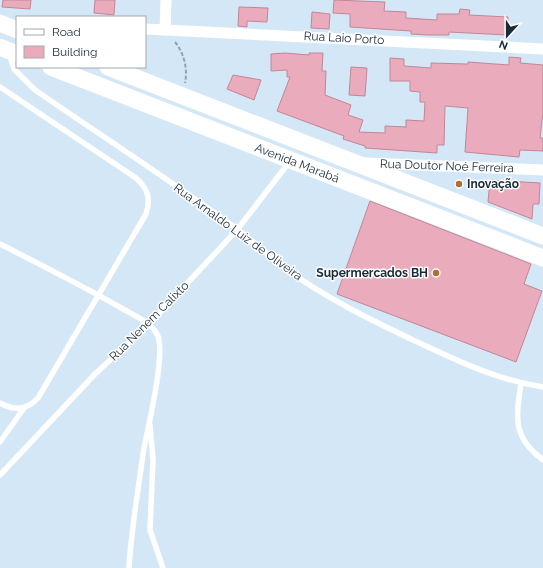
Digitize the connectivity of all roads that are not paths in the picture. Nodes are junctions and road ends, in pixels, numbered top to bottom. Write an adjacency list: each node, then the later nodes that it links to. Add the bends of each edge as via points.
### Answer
1 (166, 0): 6 (street)
2 (0, 23): 3 (street); 5 (main road)
3 (16, 23)
4 (146, 29): 6 (street, Rua Laio Porto)
5 (16, 30)
6 (165, 30): 7 (street, Rua Laio Porto)
7 (543, 49)
8 (8, 50): 15 (lane, Rua Arnaldo Luiz de Oliveira, via 14,69 35,90)
9 (54, 68): 12 (main road, Avenida Marabá)
10 (111, 68): 13 (main road, Avenida Marabá)
11 (0, 87): 19 (lane, via 136,178 147,190 149,198 146,214)
12 (290, 160): 15 (lane, Rua Nenem Calixto); 18 (main road, Avenida Marabá)
13 (351, 162): 14 (street, Rua Doutor Noé Ferreira); 16 (main road, Avenida Marabá)
14 (543, 170)
15 (238, 230): 20 (lane, Rua Nenem Calixto); 21 (lane, Rua Arnaldo Luiz de Oliveira, via 287,269 352,310 466,365 493,376)
16 (543, 236)
17 (0, 244): 19 (lane)
18 (543, 258)
19 (99, 295): 20 (lane); 24 (lane, via 38,398 32,405)
20 (149, 324): 25 (lane, via 156,333 160,348); 28 (lane, Rua Nenem Calixto, via 95,374)
21 (521, 383): 22 (lane, Rua Arnaldo Luiz de Oliveira); 27 (lane, via 517,424 530,451)
22 (543, 387)
23 (0, 402): 24 (lane, via 14,408)
24 (24, 408): 26 (lane)
25 (150, 418): 29 (lane, via 132,531); 30 (lane, via 153,460 150,530)
26 (0, 442)
27 (543, 460)
28 (0, 475)
29 (129, 568)
30 (163, 568)

